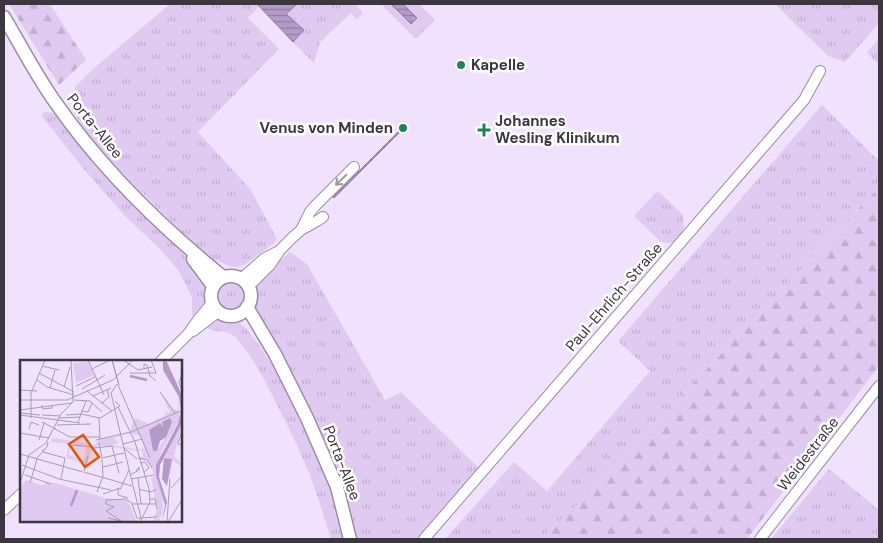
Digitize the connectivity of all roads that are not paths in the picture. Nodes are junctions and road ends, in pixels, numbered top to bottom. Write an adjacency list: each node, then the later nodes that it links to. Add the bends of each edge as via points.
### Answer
1 (4, 17): 6 (street, Porta-Allee, via 53,99 95,154)
2 (820, 71): 15 (street, Paul-Ehrlich-Straße, via 804,100)
3 (354, 167): 5 (street, one-way to 5, via 315,206)
4 (323, 217): 5 (street)
5 (301, 230): 7 (street, via 280,250 265,258)
6 (218, 282): 7 (street, via 235,276); 8 (street, via 211,291)
7 (245, 283): 9 (street, via 250,297)
8 (215, 307): 9 (street, via 228,316); 10 (street)
9 (243, 311): 14 (street, Porta-Allee, via 247,324 284,374 307,418 337,487)
10 (162, 360)
11 (879, 386): 16 (street, Weidestraße)
12 (20, 495): 13 (street)
13 (4, 510)
14 (350, 539)
15 (424, 539)
16 (760, 539)

